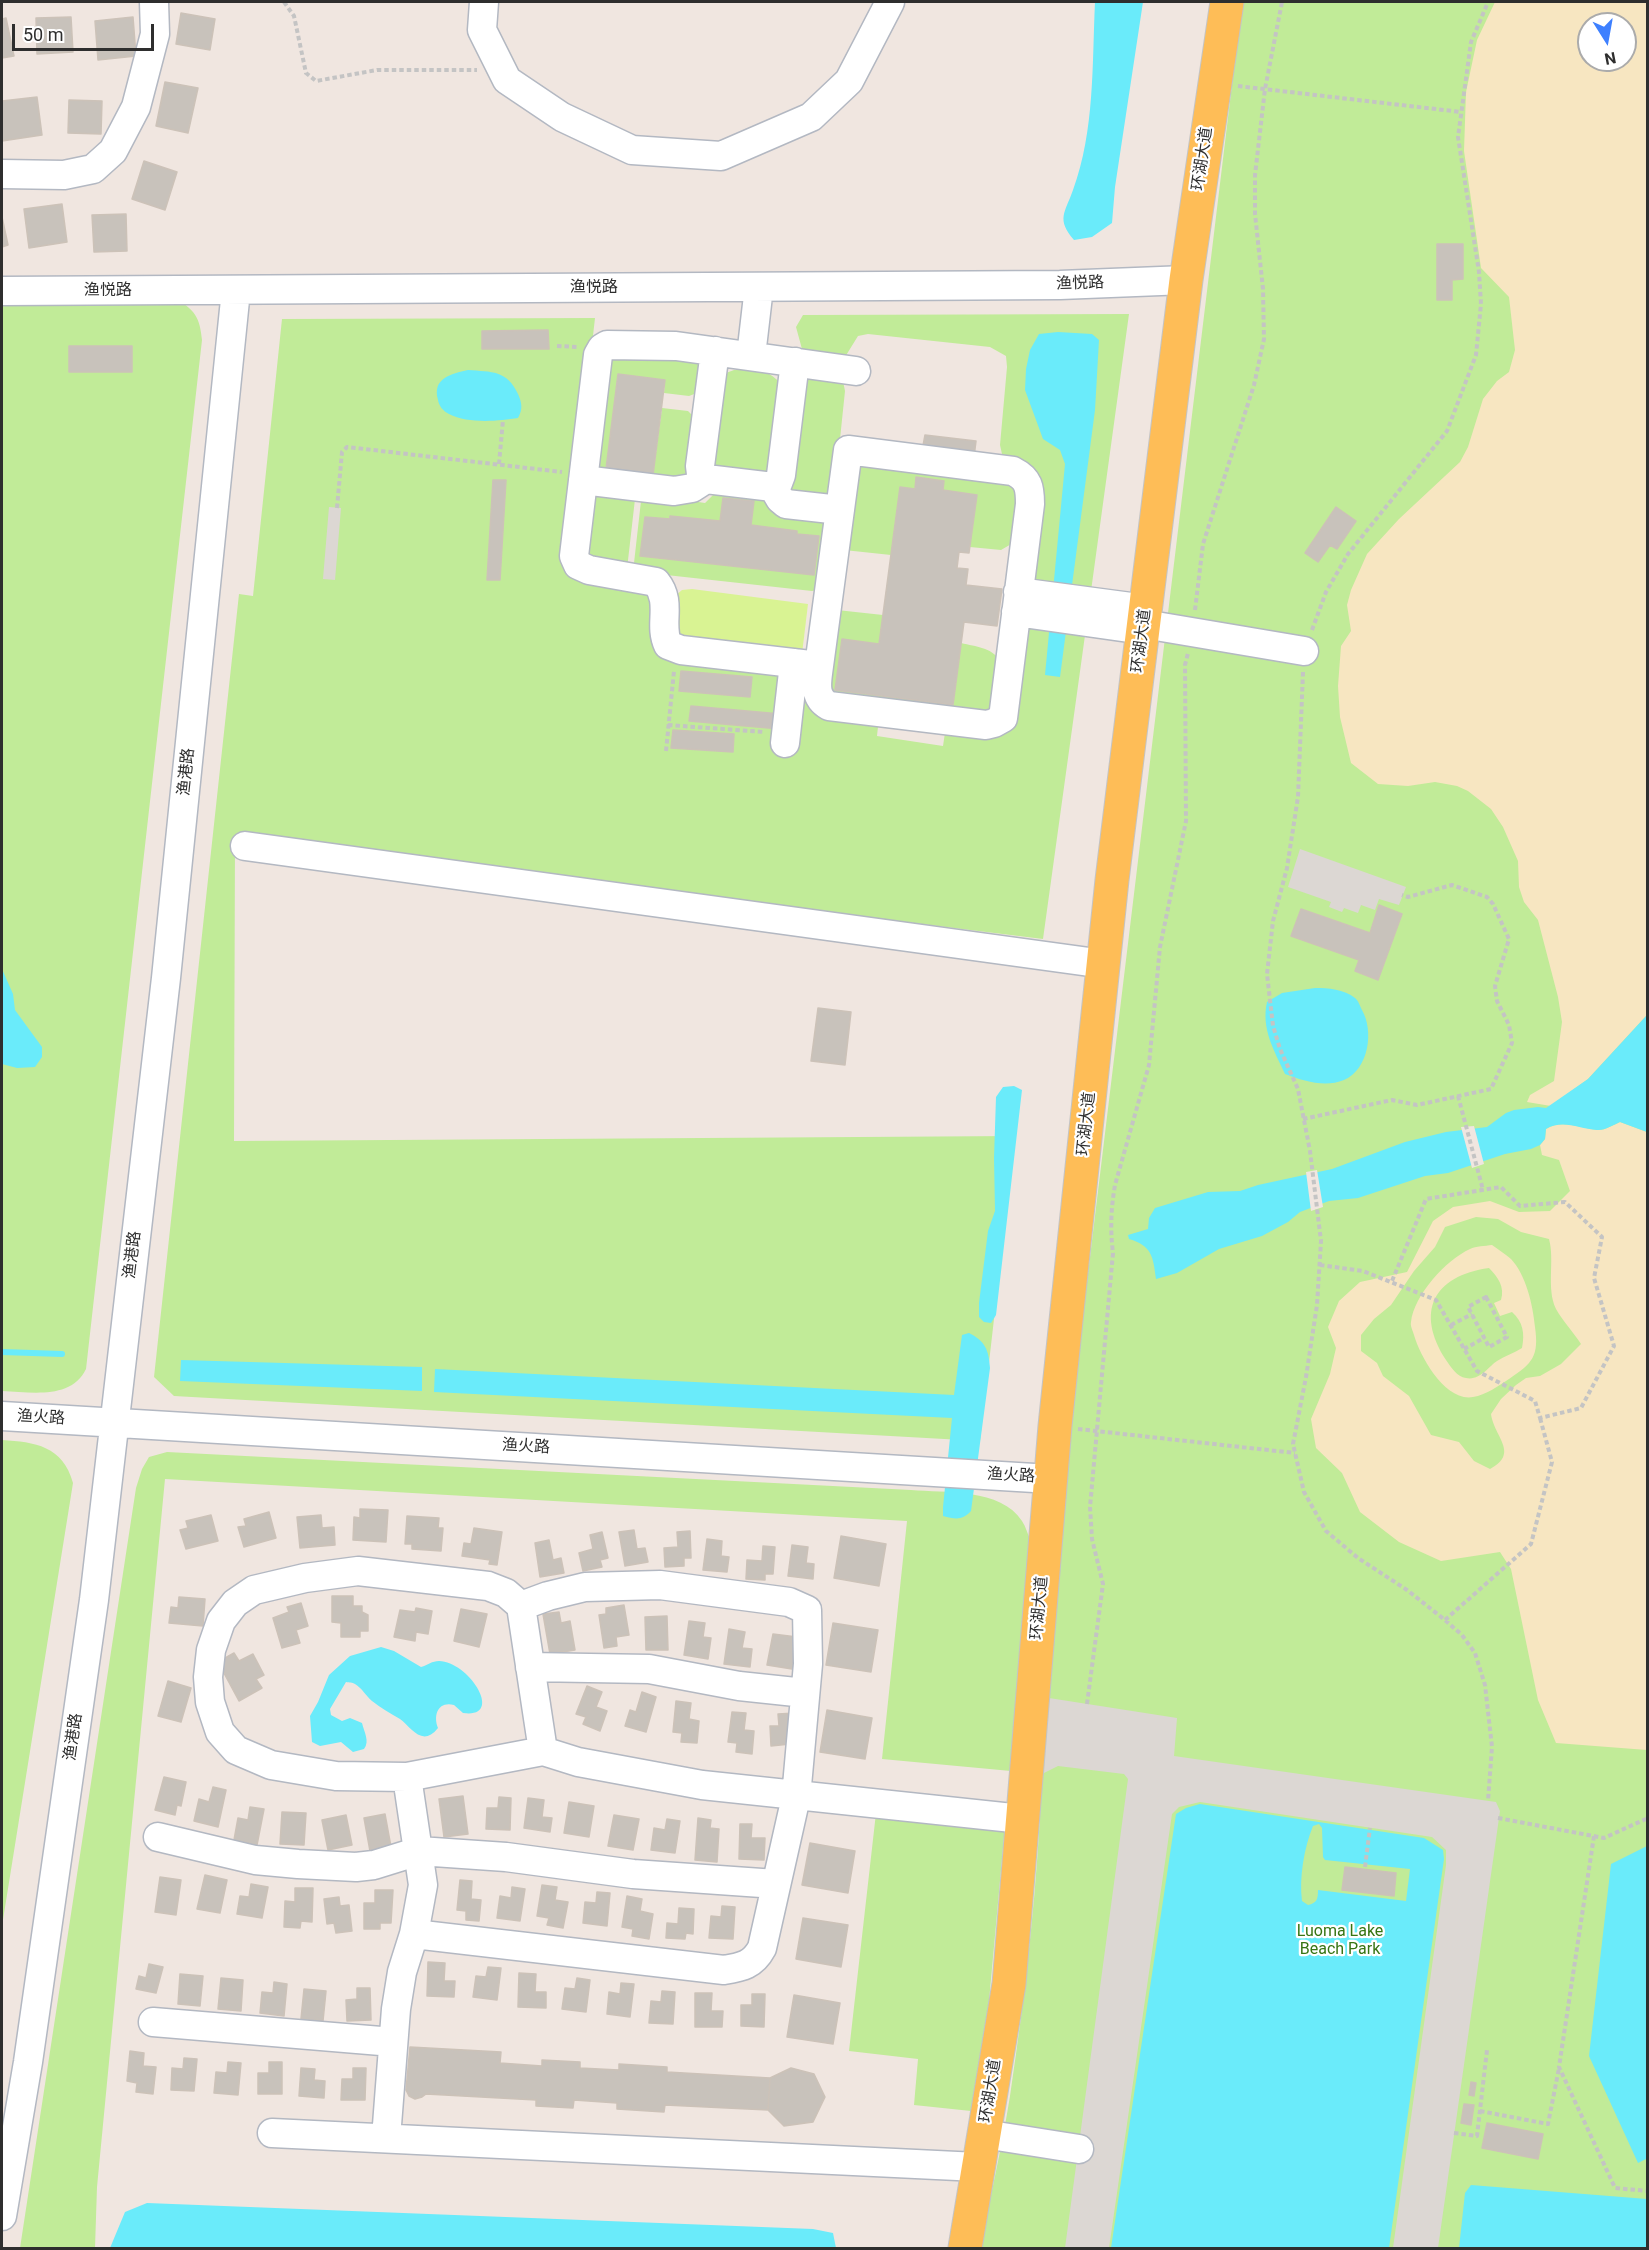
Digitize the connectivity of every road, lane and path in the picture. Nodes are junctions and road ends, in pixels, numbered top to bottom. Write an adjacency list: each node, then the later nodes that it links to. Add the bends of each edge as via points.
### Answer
1 (154, 2): 12 (street, via 155,34 136,107 113,151 93,169 64,175)
2 (284, 2): 8 (path, via 294,16 306,73 316,81 377,70)
3 (484, 2): 8 (street, via 482,30)
4 (890, 2): 8 (street, via 849,81 811,117 721,156 632,150 562,117 507,80)
5 (1227, 2): 9 (main road, 环湖大道)
6 (1282, 2): 10 (path)
7 (1488, 2): 11 (path, via 1471,42)
8 (502, 70)
9 (1214, 83): 10 (path); 13 (main road, 环湖大道)
10 (1265, 89): 11 (path); 30 (path, via 1255,175 1264,339 1254,385 1203,544)
11 (1461, 112): 31 (path, via 1458,137 1481,304 1476,355 1447,431 1348,554 1326,592)
12 (2, 174)
13 (1186, 280): 14 (street, 渔悦路); 29 (main road, 环湖大道)
14 (759, 287): 15 (street, 渔悦路); 18 (street)
15 (236, 290): 16 (street, 渔悦路); 51 (street, 渔港路, via 166,978)
16 (2, 291)
17 (715, 351): 18 (street); 23 (street, via 676,346 602,348); 24 (street, via 700,466)
18 (751, 356): 19 (street)
19 (795, 362): 20 (street); 25 (street, via 781,475)
20 (856, 370)
21 (503, 420): 22 (path)
22 (499, 464): 23 (path); 26 (path, via 348,447 342,452)
23 (583, 477): 24 (street, via 674,491 692,488); 32 (street, via 574,556 578,565 656,582 665,600 668,645 681,650)
24 (706, 478): 25 (street)
25 (773, 487): 27 (street, via 786,504)
26 (337, 508)
27 (840, 510): 28 (street, via 848,450 1013,471 1023,476 1030,493); 32 (street)
28 (1017, 602): 29 (street); 32 (street, via 1003,718 994,723 829,706 817,694)
29 (1144, 621): 30 (street); 39 (main road, 环湖大道)
30 (1192, 632): 31 (street); 53 (path, via 1185,665 1186,821 1160,947 1149,1065 1111,1205 1113,1253)
31 (1304, 651): 41 (path, via 1298,796 1268,974 1273,1026 1298,1089)
32 (806, 665): 35 (street)
33 (674, 666): 34 (path)
34 (668, 725): 35 (path); 36 (path)
35 (786, 739)
36 (666, 751)
37 (245, 846): 39 (street)
38 (1402, 895): 40 (path, via 1408,897 1452,885 1487,897 1509,939 1496,986 1497,1001 1509,1025 1512,1043 1491,1089)
39 (1104, 964): 52 (main road, 环湖大道)
40 (1458, 1096): 41 (path, via 1417,1105 1392,1100); 42 (path)
41 (1303, 1119): 43 (path, via 1321,1241)
42 (1483, 1190): 44 (path, via 1426,1199); 50 (path, via 1501,1187 1520,1206 1565,1202 1602,1237 1594,1278 1614,1346 1581,1408)
43 (1320, 1265): 44 (path, via 1363,1271); 54 (path, via 1293,1444)
44 (1392, 1281): 46 (path, via 1436,1300)
45 (1472, 1314): 46 (path); 47 (path); 47 (path, via 1468,1307 1486,1298 1506,1337 1489,1347)
46 (1451, 1326): 48 (path)
47 (1484, 1338): 48 (path)
48 (1464, 1349): 50 (path, via 1477,1371 1534,1401)
49 (2, 1416): 51 (street, 渔火路)
50 (1540, 1418): 57 (path, via 1552,1462 1531,1544)
51 (113, 1422): 55 (street, 渔火路); 87 (street, 渔港路, via 94,1600)
52 (1055, 1426): 53 (path); 55 (main road, 环湖大道)
53 (1097, 1431): 54 (path); 60 (path, via 1090,1506 1092,1539 1103,1584)
54 (1295, 1453): 57 (path, via 1304,1492 1326,1531)
55 (1051, 1479): 67 (main road, 环湖大道)
56 (521, 1606): 58 (street); 59 (street, via 585,1587 660,1585 789,1602 807,1610); 62 (street, via 506,1593 488,1586 358,1571 255,1590 235,1603 221,1621 211,1650 210,1702 220,1732 236,1750 271,1765 325,1774)
57 (1445, 1620): 64 (path, via 1476,1653 1485,1685 1492,1747)
58 (530, 1667): 59 (street, via 649,1668 739,1686); 61 (street)
59 (805, 1692): 63 (street)
60 (1087, 1704)
61 (543, 1751): 62 (street); 63 (street, via 648,1776)
62 (407, 1777): 71 (street)
63 (796, 1797): 67 (street); 73 (street)
64 (1488, 1801)
65 (1498, 1818): 69 (path)
66 (1647, 1818): 69 (path, via 1604,1838)
67 (1023, 1819): 82 (main road, 环湖大道, via 1009,1984)
68 (1370, 1828): 72 (path)
69 (1594, 1836): 78 (path)
70 (158, 1837): 71 (street, via 255,1860 298,1864 356,1867)
71 (419, 1851): 73 (street, via 506,1857 633,1874); 74 (street, via 423,1885)
72 (1365, 1867)
73 (776, 1884): 74 (street, via 757,1957 749,1964 724,1971)
74 (414, 1934): 76 (street, via 402,1971)
75 (153, 2022): 76 (street)
76 (393, 2042): 83 (street)
77 (1487, 2050): 79 (path)
78 (1559, 2067): 79 (path, via 1548,2124); 86 (path, via 1615,2188)
79 (1480, 2111): 81 (path, via 1477,2136)
80 (272, 2133): 83 (street)
81 (1454, 2133)
82 (984, 2134): 84 (street); 85 (main road, 环湖大道)
83 (386, 2138): 85 (street)
84 (1079, 2149)
85 (978, 2167): 88 (main road, 环湖大道)
86 (1647, 2191)
87 (2, 2216)
88 (965, 2248)

